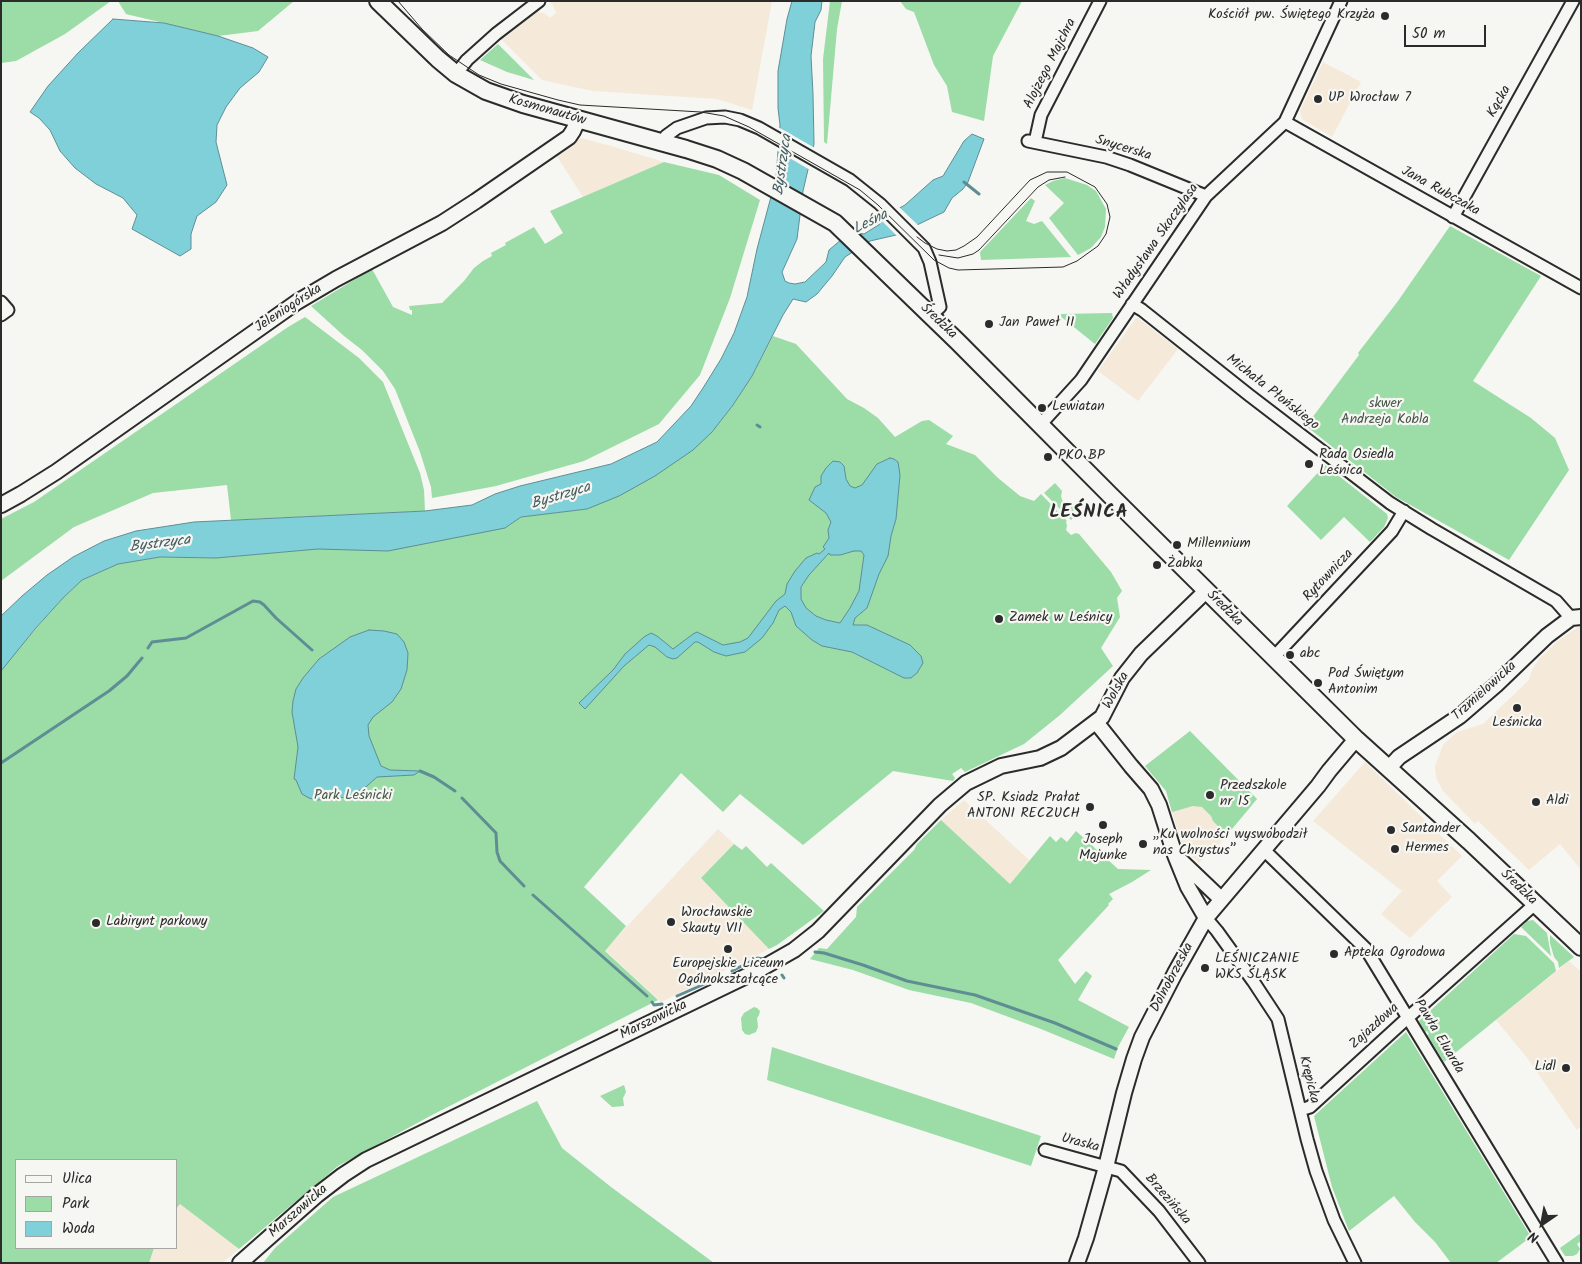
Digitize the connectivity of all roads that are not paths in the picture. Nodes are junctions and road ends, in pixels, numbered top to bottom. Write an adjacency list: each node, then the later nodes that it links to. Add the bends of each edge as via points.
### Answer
1 (378, 1): 6 (main road, Kosmonautów)
2 (539, 1): 6 (street, via 496,34)
3 (1100, 1): 9 (street, Alojzego Majchra)
4 (1341, 1): 8 (street, Władysława Skoczylasa)
5 (1573, 1): 13 (street, Kącka)
6 (456, 74): 7 (main road, Kosmonautów, via 505,99)
7 (578, 120): 10 (main road, Kosmonautów); 20 (street, Jeleniogórska, via 569,137 476,201 297,302 64,467)
8 (1285, 122): 11 (street, Władysława Skoczylasa); 13 (street, Jana Rubczaka)
9 (1031, 142): 11 (street, Snycerska, via 1106,157)
10 (663, 143): 12 (main road, Kosmonautów, via 705,155 743,171); 17 (street, via 666,136 677,128 706,118 724,117 749,124 836,172 880,204 924,248 930,262)
11 (1206, 196): 16 (street, Władysława Skoczylasa)
12 (826, 217): 17 (main road, Średzka)
13 (1453, 217): 14 (street, Jana Rubczaka)
14 (1581, 288)
15 (1, 302): 18 (street, via 8,310)
16 (1132, 304): 19 (street, Władysława Skoczylasa, via 1081,380); 21 (street, Michała Płońskiego, via 1354,477)
17 (935, 311): 19 (main road, Średzka)
18 (1, 315)
19 (1040, 425): 22 (main road, Średzka)
20 (1, 505)
21 (1404, 511): 23 (street, Michała Płońskiego, via 1556,601); 24 (street, Rytownicza, via 1392,530)
22 (1206, 590): 24 (main road, Średzka); 25 (street, Wolska, via 1141,654 1122,678 1102,717)
23 (1576, 618): 27 (street, Trzmielowicka, via 1547,636 1460,716)
24 (1273, 658): 26 (main road, Średzka)
25 (1096, 722): 29 (street, Wolska, via 1151,789); 38 (street, Marszowicka, via 1061,748 1040,758 1001,766 966,783 940,805 818,931 794,950 757,971 366,1160 317,1195)
26 (1356, 739): 27 (main road, Średzka); 28 (street, Dolnobrzeska)
27 (1389, 768): 31 (main road, Średzka)
28 (1264, 850): 30 (street, Dolnobrzeska); 34 (street, Pawła Eluarda, via 1366,949)
29 (1175, 855): 30 (street, Wolska); 32 (street, Wolska, via 1191,894)
30 (1221, 899): 32 (street, Dolnobrzeska)
31 (1536, 904): 33 (main road, Średzka); 34 (street, Zajazdowa)
32 (1206, 918): 35 (street, Krępicka, via 1278,1019); 37 (street, Dolnobrzeska, via 1142,1037)
33 (1581, 947)
34 (1408, 1017): 35 (street, Zajazdowa, via 1310,1106); 42 (street, Pawła Eluarda)
35 (1300, 1110): 41 (street, Krępicka, via 1326,1200)
36 (1045, 1150): 37 (street, Uraska)
37 (1106, 1167): 39 (street, Dolnobrzeska); 40 (street, Brzezińska, via 1121,1171 1142,1192)
38 (240, 1263)
39 (1077, 1263)
40 (1198, 1263)
41 (1355, 1263)
42 (1558, 1263)

